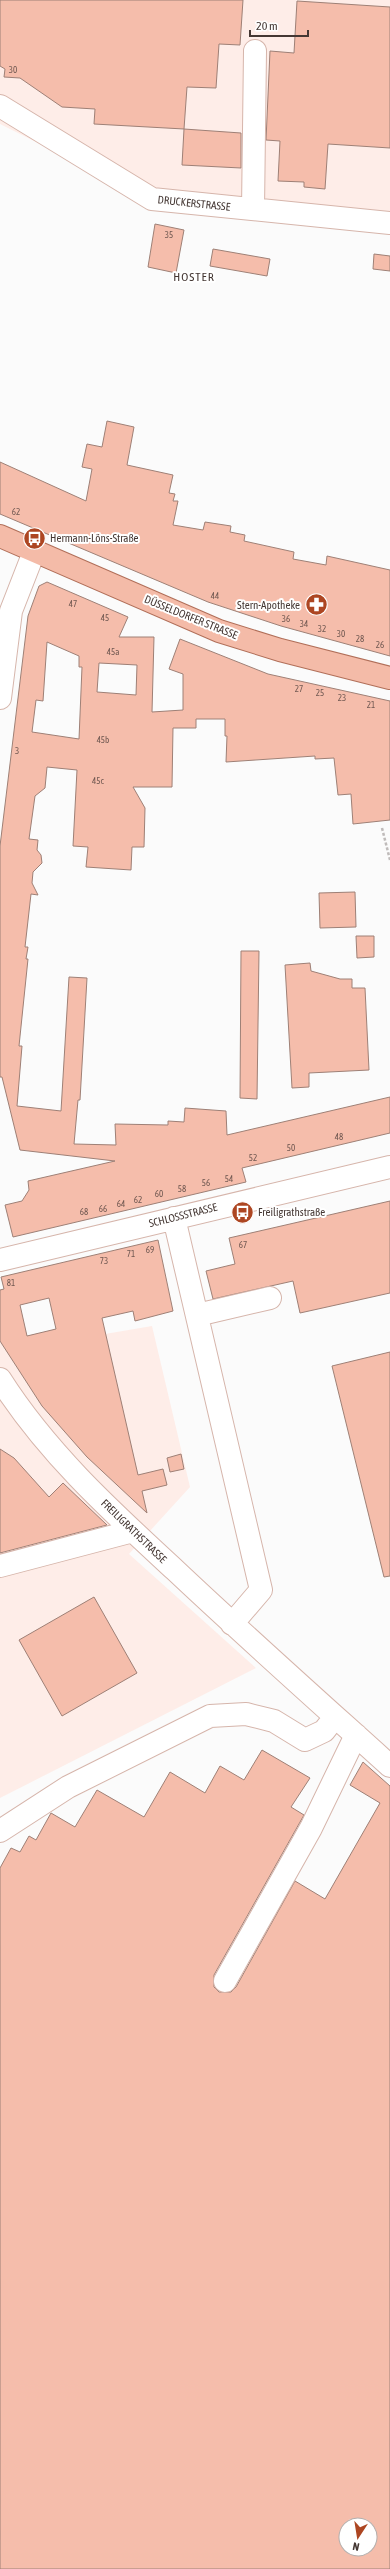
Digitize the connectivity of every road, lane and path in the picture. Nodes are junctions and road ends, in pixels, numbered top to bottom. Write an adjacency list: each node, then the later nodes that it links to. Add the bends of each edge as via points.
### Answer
1 (255, 51): 3 (street)
2 (0, 106): 3 (street, DRUCKERSTRASSE, via 152,199)
3 (253, 209): 4 (street, DRUCKERSTRASSE)
4 (390, 223)
5 (0, 536): 6 (main road, DÜSSELDORFER STRASSE)
6 (34, 552): 7 (main road, DÜSSELDORFER STRASSE, via 219,631 287,652); 8 (street, via 11,612)
7 (390, 678)
8 (0, 698)
9 (382, 828): 10 (path)
10 (390, 860)
11 (390, 1167): 12 (street, SCHLOSSSTRASSE)
12 (174, 1218): 13 (street, SCHLOSSSTRASSE); 15 (street)
13 (0, 1260)
14 (270, 1298): 15 (street)
15 (197, 1315): 19 (street, via 261,1590)
16 (0, 1379): 17 (street, FREILIGRATHSTRASSE, via 18,1408 57,1456)
17 (133, 1531): 18 (street); 19 (street, FREILIGRATHSTRASSE)
18 (0, 1566)
19 (232, 1624): 20 (street, FREILIGRATHSTRASSE)
20 (335, 1717): 21 (street, FREILIGRATHSTRASSE); 23 (street, via 324,1731 305,1740 274,1721 246,1714 210,1716 68,1787)
21 (356, 1735): 22 (street, FREILIGRATHSTRASSE); 24 (street, via 311,1828)
22 (390, 1766)
23 (0, 1831)
24 (225, 1981)

